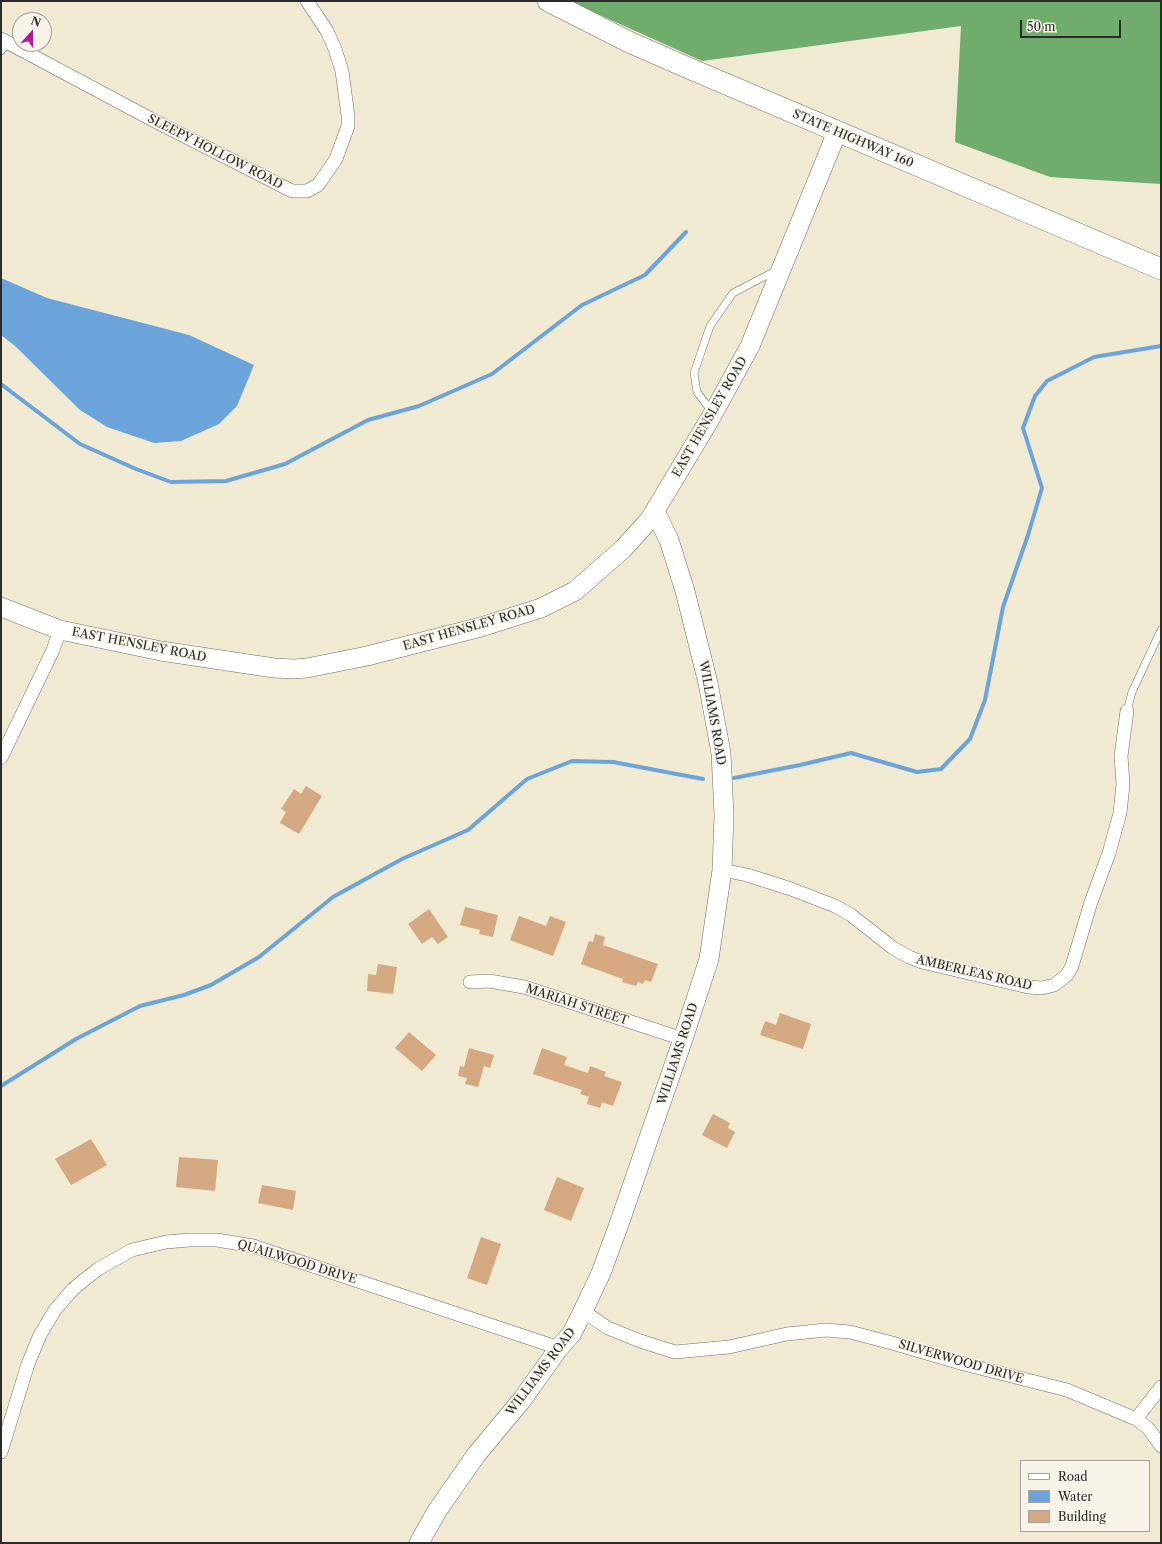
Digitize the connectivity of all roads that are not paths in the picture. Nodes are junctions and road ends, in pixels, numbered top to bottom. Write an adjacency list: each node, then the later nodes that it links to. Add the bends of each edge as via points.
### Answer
1 (307, 1): 3 (street, SLEEPY HOLLOW ROAD, via 335,49 342,71 348,126 336,159 318,185 307,191 292,191)
2 (548, 1): 4 (main road, STATE HIGHWAY 160, via 629,42)
3 (3, 44)
4 (836, 132): 5 (main road, EAST HENSLEY ROAD); 6 (main road, STATE HIGHWAY 160)
5 (782, 267): 7 (main road, EAST HENSLEY ROAD, via 750,346); 7 (lane, via 733,293 710,326 694,373 697,392)
6 (1161, 269)
7 (713, 413): 8 (main road, EAST HENSLEY ROAD)
8 (655, 511): 10 (main road, EAST HENSLEY ROAD, via 623,549 575,591 541,608 482,627 368,656 307,668 274,668 161,651); 14 (main road, WILLIAMS ROAD, via 685,591 708,683 721,753 724,815)
9 (1, 607): 10 (main road, EAST HENSLEY ROAD)
10 (60, 630): 13 (street, via 53,650)
11 (1161, 630): 12 (lane, via 1132,692)
12 (1127, 711): 14 (street, AMBERLEAS ROAD, via 1121,756 1123,784 1120,812 1072,966 1067,975 1054,985 1042,988 1028,987 922,962 893,948 836,906 776,884)
13 (1, 758)
14 (722, 870): 16 (main road, WILLIAMS ROAD, via 709,959)
15 (470, 982): 16 (street, MARIAH STREET, via 489,981 524,987)
16 (683, 1039): 17 (main road, WILLIAMS ROAD, via 618,1227)
17 (583, 1311): 18 (main road, WILLIAMS ROAD, via 572,1333); 20 (street, SILVERWOOD DRIVE, via 608,1328 674,1352 729,1347 818,1330 850,1332 1068,1390)
18 (559, 1348): 22 (street, QUAILWOOD DRIVE, via 252,1246 218,1240 166,1242 132,1250 98,1269 73,1289 55,1310 40,1335 28,1364); 23 (main road, WILLIAMS ROAD, via 521,1401 472,1461 437,1510)
19 (1161, 1388): 20 (street)
20 (1136, 1419): 21 (street, SILVERWOOD DRIVE, via 1148,1428)
21 (1161, 1446)
22 (1, 1452)
23 (419, 1543)

